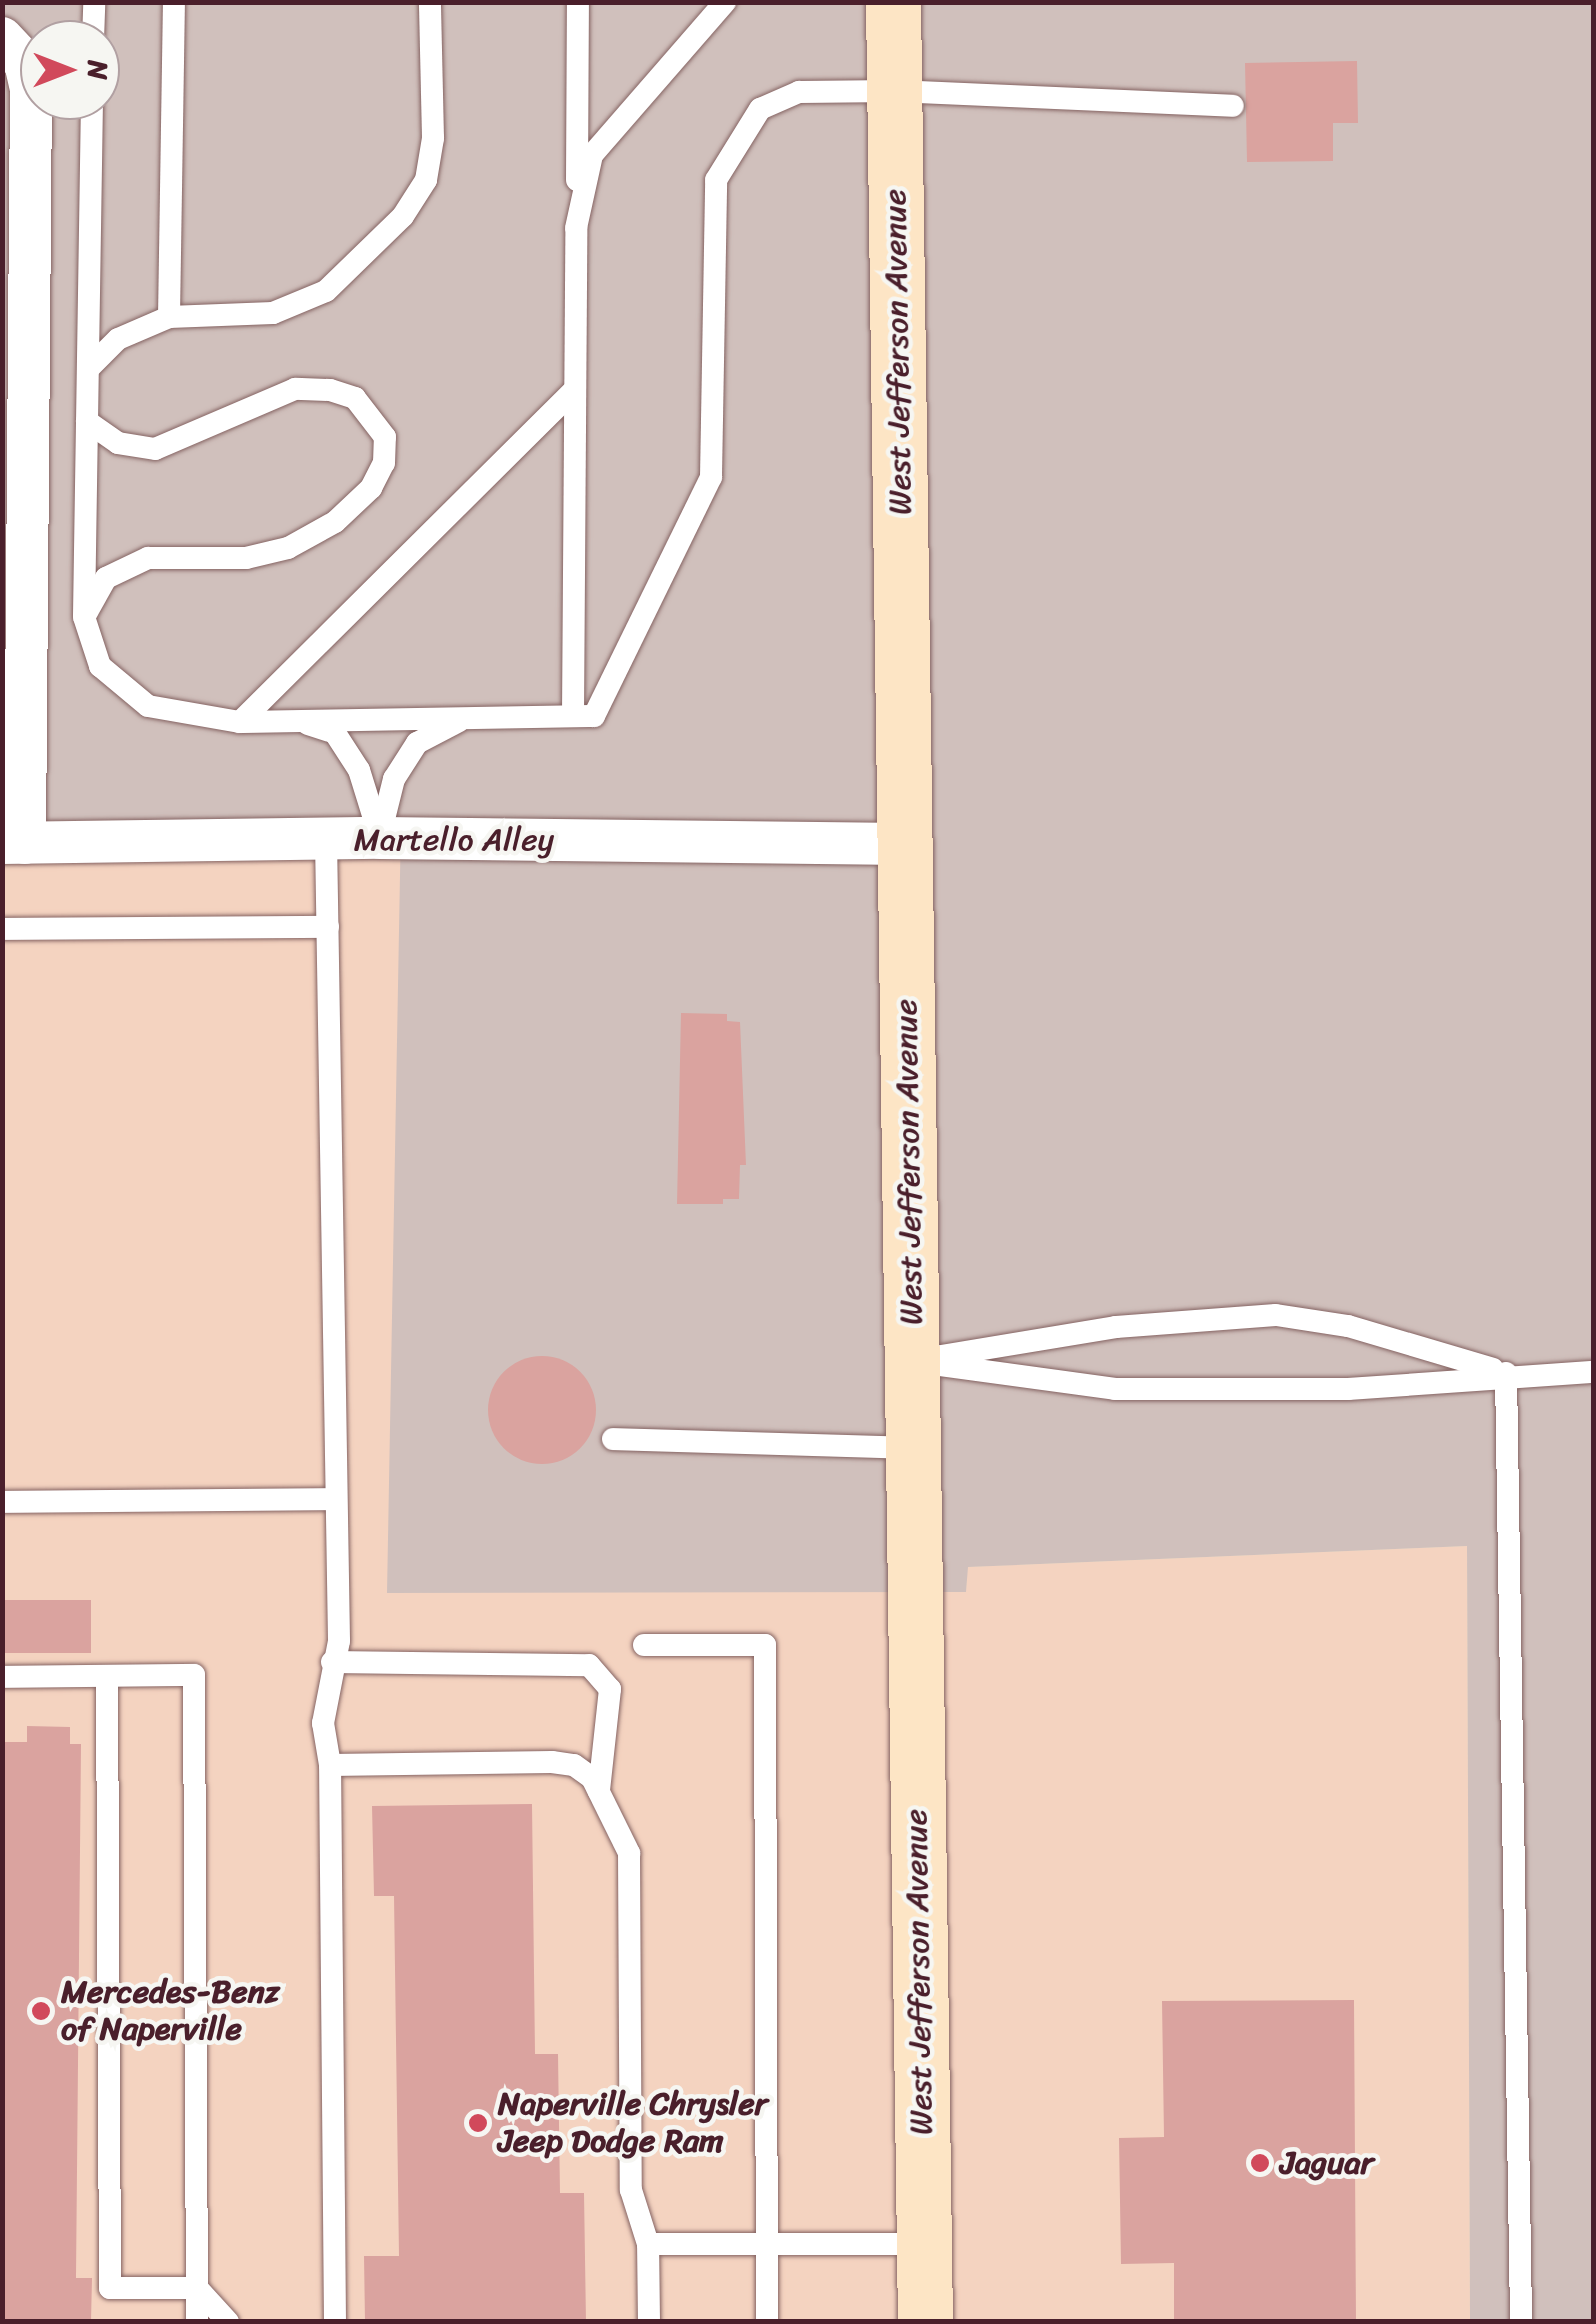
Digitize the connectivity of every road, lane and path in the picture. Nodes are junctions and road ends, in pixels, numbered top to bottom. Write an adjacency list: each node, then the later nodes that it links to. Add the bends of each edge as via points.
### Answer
1 (174, 2): 11 (lane)
2 (430, 2): 11 (lane, via 432,138 426,180 403,216 326,292 274,314)
3 (578, 2): 10 (lane)
4 (725, 2): 10 (lane, via 592,155)
5 (893, 2): 7 (street, West Jefferson Avenue)
6 (2, 38): 22 (street, via 26,63 31,90)
7 (894, 91): 8 (lane); 16 (lane, via 799,92 760,109 716,180 711,477 594,716); 23 (street, West Jefferson Avenue)
8 (1233, 106)
9 (92, 120): 12 (lane)
10 (576, 228): 13 (lane)
11 (169, 317): 12 (lane, via 118,339)
12 (88, 370): 14 (lane)
13 (574, 390): 16 (lane); 19 (lane)
14 (88, 421): 15 (lane); 15 (lane, via 118,443 154,449 294,388 354,398 385,437 384,463 370,488 336,522 288,548 246,558 148,558 106,578)
15 (84, 617): 19 (lane, via 100,666 148,706)
16 (573, 716): 17 (lane)
17 (466, 717): 18 (lane); 20 (lane, via 416,742 394,779)
18 (290, 719): 19 (lane); 20 (lane, via 336,734 359,770)
19 (240, 722)
20 (380, 838): 21 (street, Martello Alley); 23 (street, Martello Alley)
21 (326, 839): 22 (street, Martello Alley); 24 (lane)
22 (14, 843)
23 (906, 844): 26 (street, West Jefferson Avenue)
24 (328, 927): 25 (lane); 31 (lane)
25 (2, 929)
26 (911, 1361): 28 (lane, via 1115,1390 1348,1389); 28 (lane, via 1116,1327 1276,1315 1348,1326); 30 (street, West Jefferson Avenue)
27 (1594, 1372): 28 (lane)
28 (1506, 1373): 49 (lane)
29 (613, 1439): 30 (lane)
30 (912, 1448): 41 (street, West Jefferson Avenue)
31 (336, 1500): 32 (lane); 34 (lane, via 338,1641)
32 (2, 1502)
33 (644, 1645): 39 (lane, via 765,1645)
34 (332, 1662): 37 (lane, via 323,1723); 38 (lane, via 589,1666 610,1689)
35 (107, 1676): 36 (lane); 42 (lane, via 194,1676); 42 (lane, via 110,2288)
36 (2, 1678)
37 (330, 1766): 38 (lane, via 552,1762 574,1766); 45 (lane)
38 (599, 1791): 40 (lane, via 630,1854 631,2190)
39 (768, 2242): 40 (lane); 41 (lane); 47 (lane)
40 (648, 2244): 46 (lane)
41 (924, 2244): 48 (street, West Jefferson Avenue)
42 (198, 2288): 43 (lane); 44 (lane)
43 (198, 2322)
44 (228, 2322)
45 (336, 2322)
46 (649, 2322)
47 (768, 2322)
48 (925, 2322)
49 (1520, 2322)

